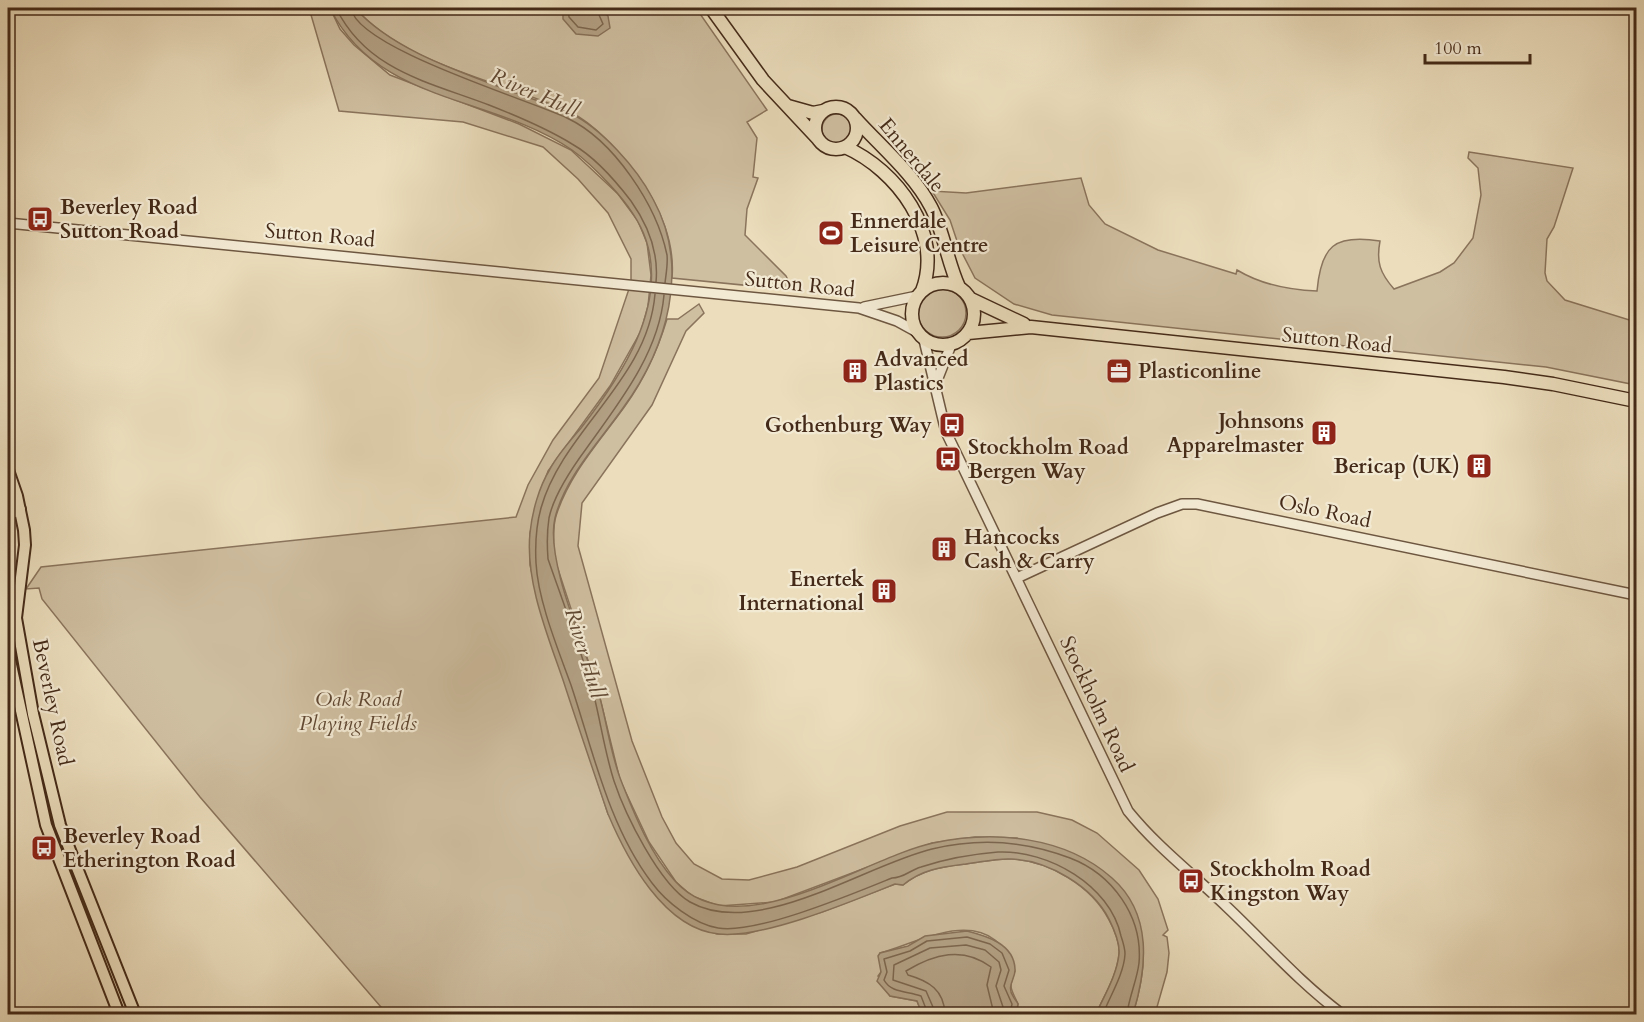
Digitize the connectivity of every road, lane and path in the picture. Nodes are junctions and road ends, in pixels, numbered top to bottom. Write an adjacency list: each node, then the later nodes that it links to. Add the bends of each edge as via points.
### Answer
1 (711, 8): 2 (highway, via 743,56)
2 (787, 105): 3 (highway, via 801,111); 5 (highway)
3 (823, 111): 4 (highway, via 842,107); 5 (highway, via 815,128)
4 (855, 118): 6 (highway, via 855,138); 8 (highway, Ennerdale, via 924,195 937,221)
5 (818, 139): 6 (highway, via 831,148)
6 (845, 147): 9 (highway, Ennerdale, via 888,176 914,210 928,253 927,275)
7 (8, 223): 11 (street, Sutton Road)
8 (958, 287): 9 (highway, via 939,283); 10 (highway)
9 (919, 293): 11 (street); 14 (highway, via 911,314)
10 (971, 299): 12 (highway); 13 (highway, via 975,316)
11 (859, 308): 14 (street, Sutton Road, via 897,321)
12 (1031, 327): 13 (highway); 17 (highway, Sutton Road, via 1514,378)
13 (968, 333): 15 (highway)
14 (921, 336): 15 (highway, via 933,344); 16 (street, Stockholm Road)
15 (951, 345): 16 (street)
16 (935, 386): 21 (street, Stockholm Road, via 946,432)
17 (1636, 401)
18 (8, 470): 19 (main road, Beverley Road)
19 (20, 509): 20 (main road); 24 (main road, Beverley Road, via 26,545 16,618)
20 (8, 515)
21 (1017, 578): 22 (street, Oslo Road, via 1157,513 1182,504 1197,504); 34 (street, Stockholm Road, via 1128,811 1152,841)
22 (1636, 595)
23 (8, 651): 25 (main road, Beverley Road)
24 (26, 675): 25 (main road); 26 (main road, Beverley Road)
25 (12, 677): 27 (main road, Beverley Road)
26 (43, 756): 27 (main road); 28 (main road, Beverley Road)
27 (30, 759): 29 (main road, Beverley Road)
28 (57, 813): 29 (main road); 30 (main road, Beverley Road)
29 (44, 817): 31 (main road, Beverley Road)
30 (105, 934): 31 (street); 33 (main road, Beverley Road)
31 (92, 939): 32 (main road, Beverley Road)
32 (119, 1014)
33 (135, 1014)
34 (1342, 1014)

